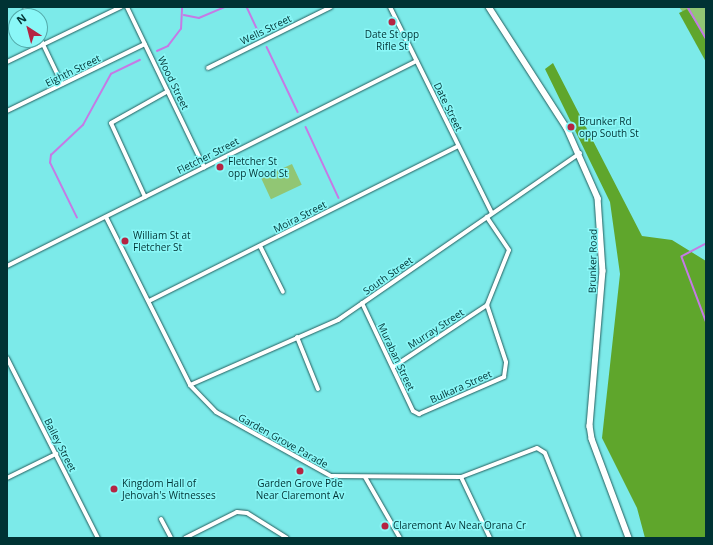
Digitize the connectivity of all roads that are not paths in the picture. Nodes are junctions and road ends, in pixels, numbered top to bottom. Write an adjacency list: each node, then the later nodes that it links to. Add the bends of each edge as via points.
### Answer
1 (121, 7): 6 (street)
2 (127, 7): 7 (street, Wood Street)
3 (331, 7): 12 (street, Wells Street)
4 (390, 7): 10 (street, Date Street)
5 (489, 7): 17 (main road, Brunker Road)
6 (48, 43)
7 (145, 44): 13 (street, Eighth Street); 14 (street, Wood Street)
8 (37, 48): 11 (street)
9 (44, 48): 13 (street)
10 (417, 61): 16 (street, Date Street); 18 (street, Fletcher Street)
11 (7, 62)
12 (208, 68)
13 (62, 84): 15 (street, Eighth Street)
14 (168, 91): 18 (street, Wood Street); 19 (street, via 110,123)
15 (7, 111)
16 (458, 146): 20 (street, Date Street); 23 (street, Moira Street)
17 (580, 153): 20 (street, South Street); 49 (main road, Brunker Road, via 598,198 603,220 600,339 591,400 592,439)
18 (204, 167): 19 (street, Fletcher Street)
19 (145, 197): 21 (street, Fletcher Street)
20 (492, 213): 22 (street, South Street)
21 (106, 217): 24 (street, Fletcher Street); 26 (street, Garden Grove Parade)
22 (487, 217): 27 (street, South Street); 28 (street, via 509,250)
23 (260, 246): 25 (street); 26 (street, Moira Street)
24 (7, 266)
25 (284, 292)
26 (148, 301): 34 (street, Garden Grove Parade)
27 (362, 303): 29 (street, South Street, via 338,320); 31 (street, Muraban Street)
28 (487, 305): 31 (street, Murray Street); 36 (street, Bulkara Street, via 506,362 504,376)
29 (297, 337): 34 (street, South Street); 35 (street)
30 (7, 358): 32 (street, Bailey Street)
31 (392, 367): 36 (street, Muraban Street, via 413,410)
32 (13, 370): 33 (street); 37 (street, Bailey Street)
33 (7, 373)
34 (190, 385): 38 (street, Garden Grove Parade, via 216,412 313,469 331,476)
35 (318, 389)
36 (419, 414)
37 (56, 454): 40 (street); 42 (street, Bailey Street)
38 (365, 477): 39 (street, Garden Grove Parade); 46 (street)
39 (461, 477): 47 (street); 48 (street, Garden Grove Parade, via 498,465 531,449 542,450)
40 (7, 478)
41 (161, 519): 43 (street)
42 (98, 538)
43 (171, 538)
44 (185, 538): 45 (street, via 237,512 247,513)
45 (287, 538)
46 (400, 538)
47 (490, 538)
48 (578, 538)
49 (629, 538)

